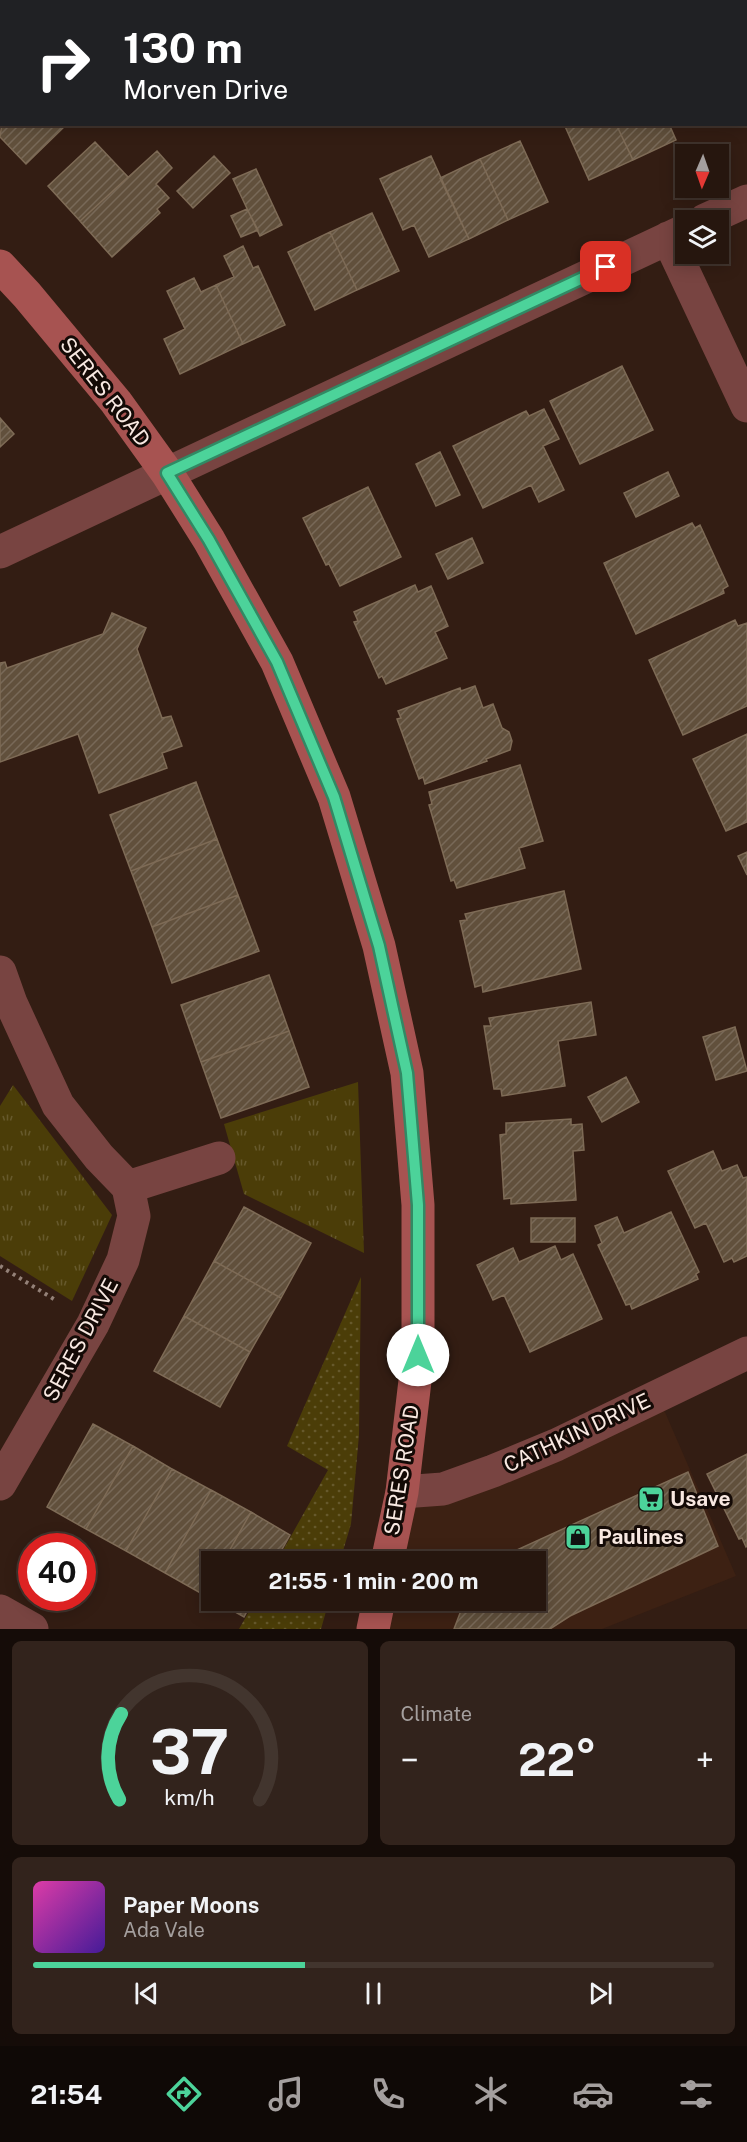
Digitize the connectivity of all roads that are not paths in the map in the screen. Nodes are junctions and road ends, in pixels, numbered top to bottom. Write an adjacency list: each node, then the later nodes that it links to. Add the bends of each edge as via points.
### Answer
1 (747, 201): 2 (street)
2 (727, 210)
3 (675, 235): 7 (street)
4 (689, 264): 6 (street)
5 (0, 266): 7 (street, SERES ROAD, via 116,402)
6 (747, 406)
7 (167, 473): 8 (street); 15 (street, SERES ROAD, via 277,662 334,797 379,946 407,1073 418,1205 418,1355)
8 (0, 552)
9 (0, 972): 10 (street)
10 (5, 1007): 12 (street, via 58,1105)
11 (219, 1158): 12 (street)
12 (128, 1187): 14 (street, SERES DRIVE, via 134,1216 123,1260 93,1324)
13 (747, 1353): 15 (street, CATHKIN DRIVE, via 493,1471 443,1489)
14 (0, 1484)
15 (402, 1492): 16 (street, SERES ROAD)
16 (389, 1551)
17 (0, 1611): 19 (street)
18 (377, 1611): 20 (street)
19 (32, 1629)
20 (373, 1629)

